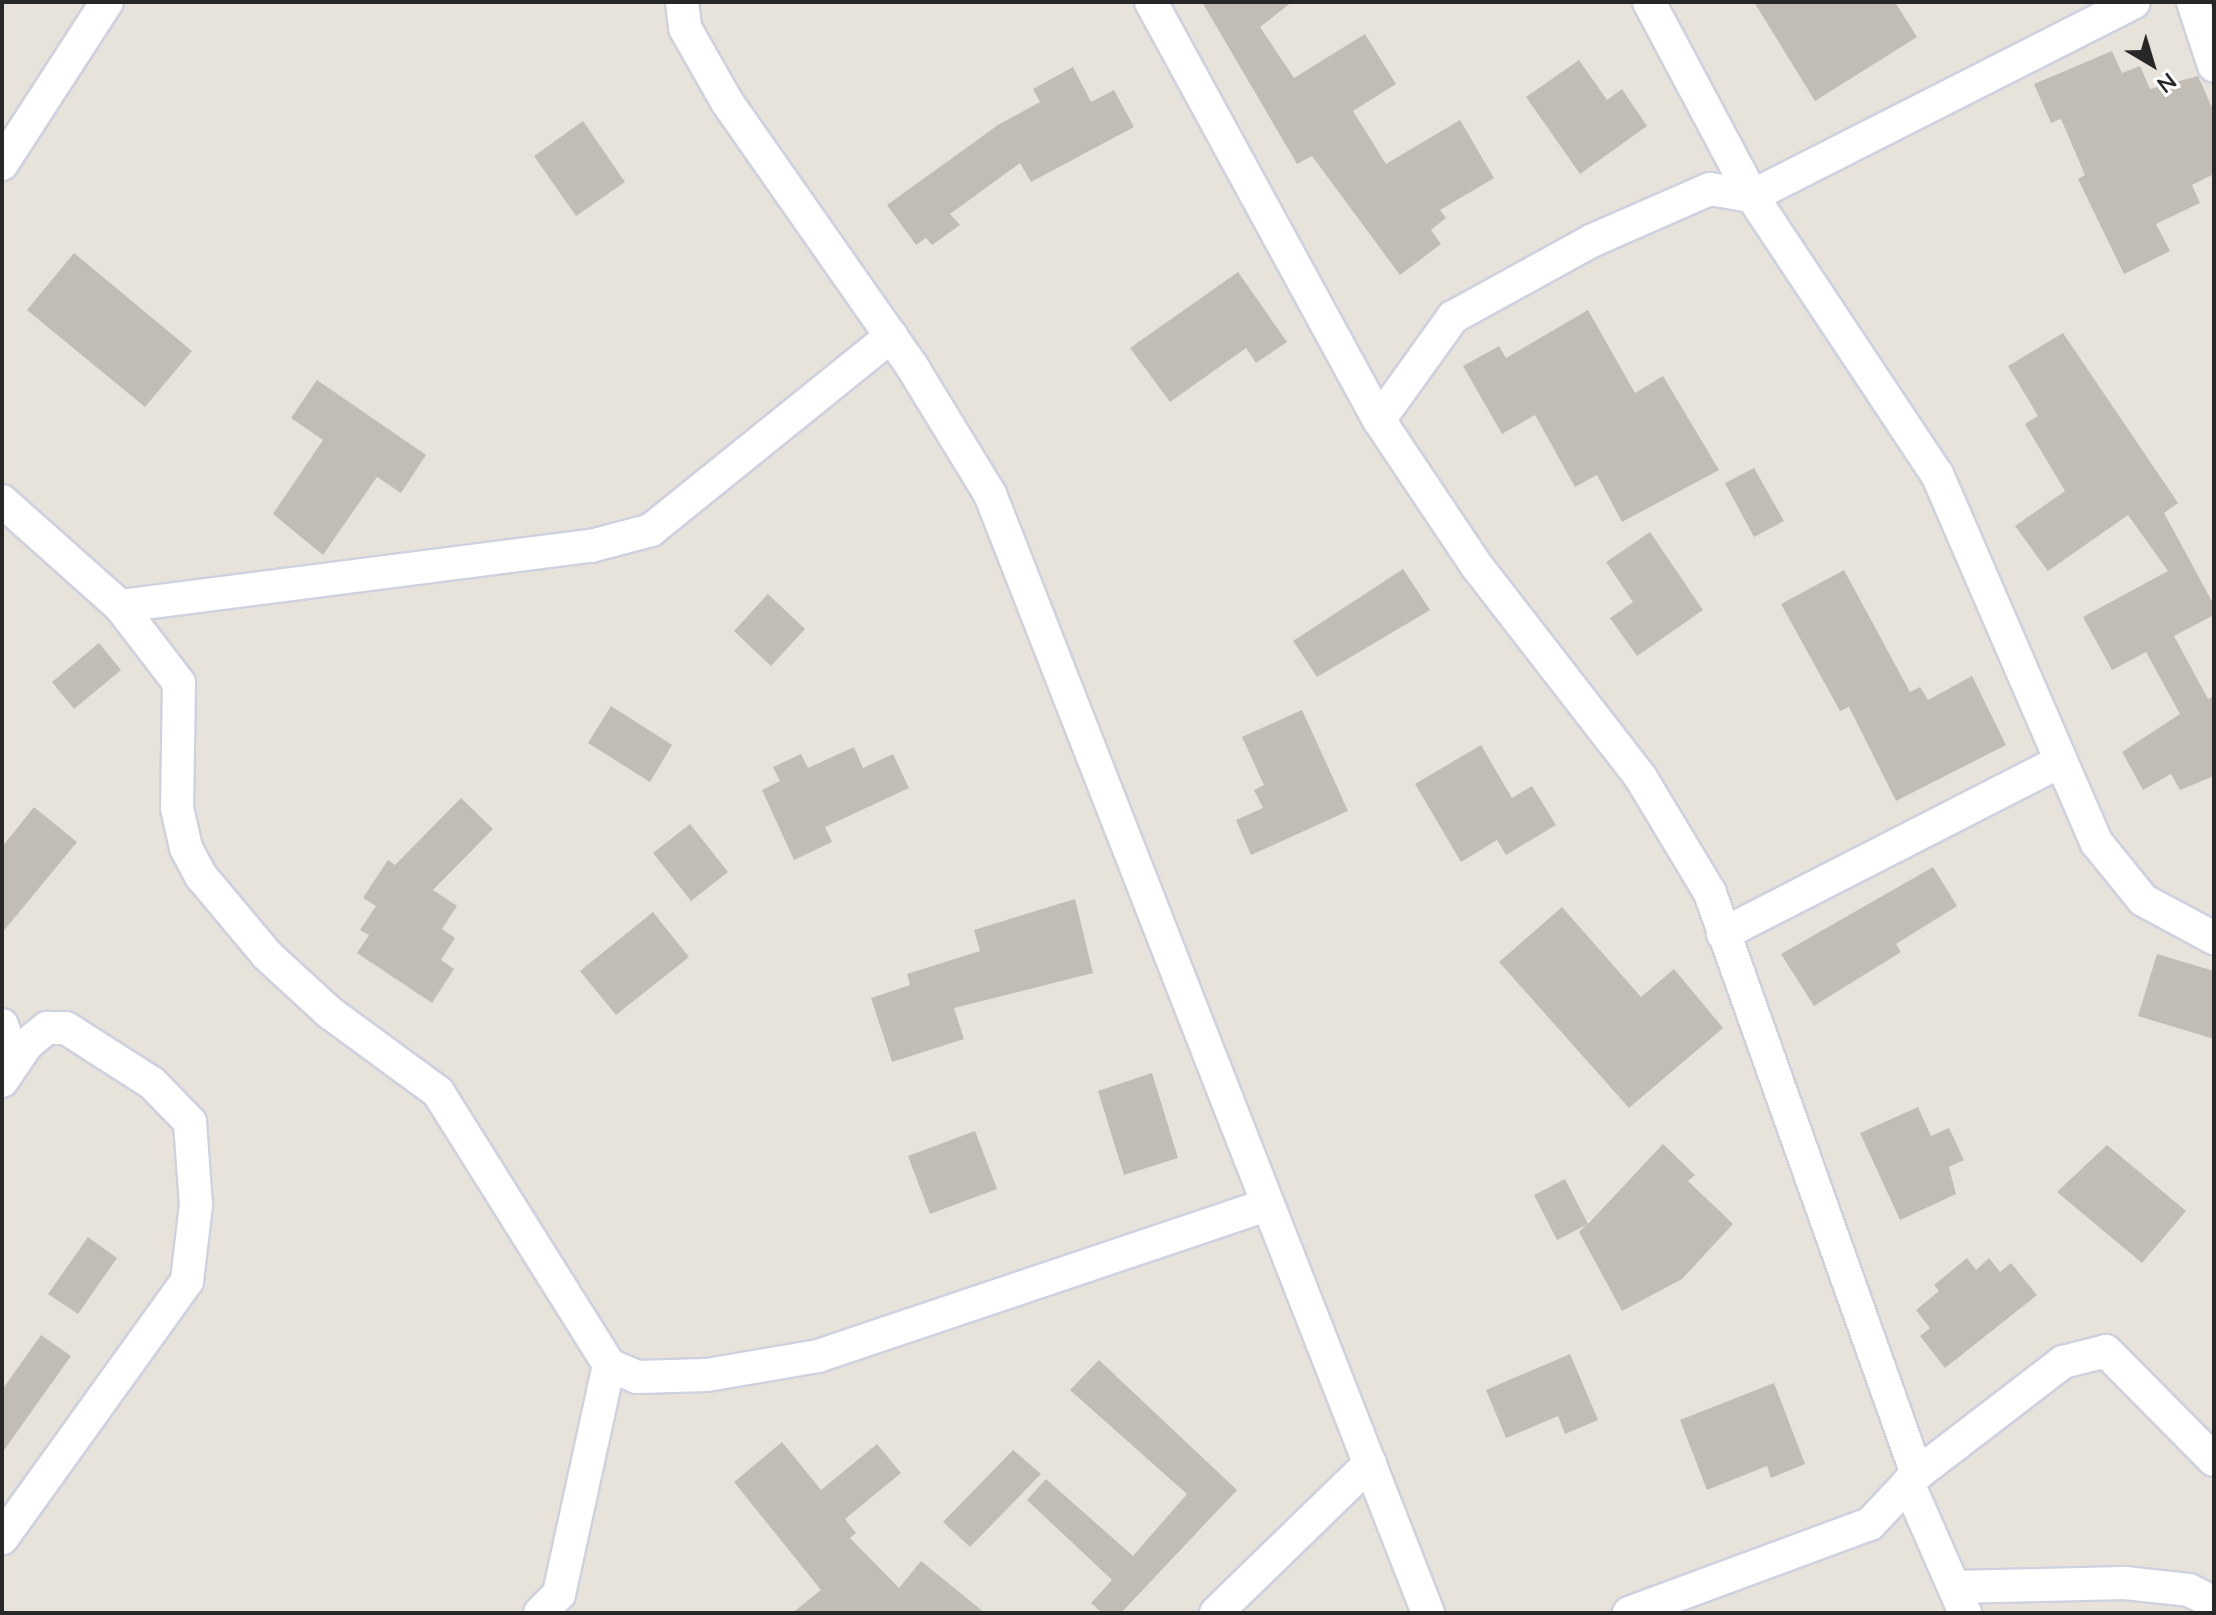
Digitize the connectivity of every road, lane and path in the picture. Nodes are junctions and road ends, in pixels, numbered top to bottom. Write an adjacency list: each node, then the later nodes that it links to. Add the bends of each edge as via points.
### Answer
1 (107, 2): 8 (street)
2 (682, 2): 10 (street, via 685,28 727,102)
3 (1151, 2): 11 (street)
4 (1649, 2): 9 (street)
5 (2134, 2): 9 (street)
6 (2193, 2): 7 (street)
7 (2214, 66)
8 (2, 164)
9 (1752, 196): 11 (street, via 1710,189 1591,241 1453,317); 14 (street, via 1937,474)
10 (891, 336): 13 (street, via 651,530 591,546); 19 (street, via 990,494 1145,878)
11 (1379, 420): 15 (street, via 1476,565 1641,778 1710,893)
12 (2, 501): 13 (street)
13 (120, 606): 20 (street, via 179,683 177,808 186,848 201,876 277,965 438,1092)
14 (2059, 762): 15 (street); 16 (street, via 2097,843 2143,900)
15 (1723, 934): 23 (street)
16 (2214, 938)
17 (2, 1025): 18 (street)
18 (9, 1071): 24 (street, via 47,1028 66,1028 152,1083 190,1122 196,1205 187,1281)
19 (1265, 1206): 20 (street, via 818,1356 707,1375 637,1377); 22 (street)
20 (609, 1365): 27 (street, via 559,1594)
21 (2214, 1460): 23 (street, via 2106,1351 2063,1362)
22 (1370, 1463): 28 (street); 29 (street)
23 (1912, 1478): 25 (street); 30 (street, via 1870,1524)
24 (2, 1538)
25 (1959, 1600): 26 (street, via 2125,1583 2189,1590)
26 (2214, 1603)
27 (540, 1613)
28 (1216, 1613)
29 (1428, 1613)
30 (1629, 1613)

